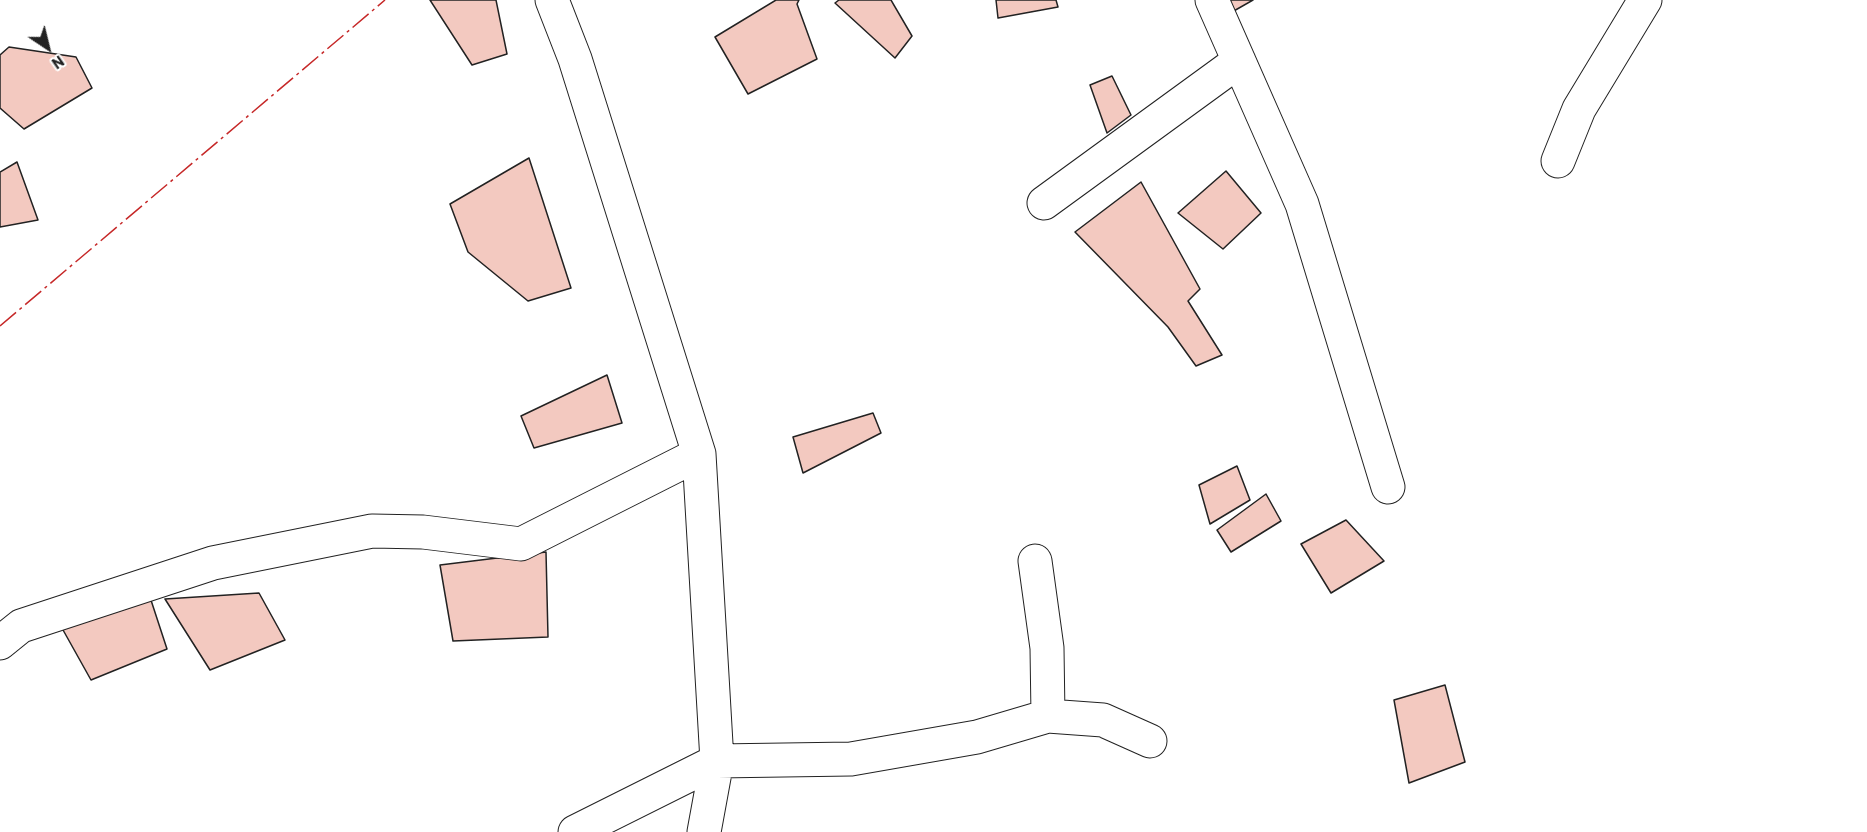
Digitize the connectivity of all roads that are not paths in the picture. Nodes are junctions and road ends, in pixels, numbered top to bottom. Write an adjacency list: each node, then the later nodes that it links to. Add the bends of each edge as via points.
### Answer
1 (552, 0): 7 (street, via 608,158)
2 (1212, 0): 4 (street)
3 (1645, 0): 5 (street, via 1579,109)
4 (1239, 61): 6 (street); 8 (street, via 1302,204)
5 (1558, 161)
6 (1044, 202)
7 (699, 454): 10 (street, via 521,544 423,532 372,531 213,563 21,626); 13 (street)
8 (1388, 487)
9 (1035, 561): 11 (street, via 1047,648)
10 (0, 643)
11 (1048, 716): 12 (street, via 1103,720); 13 (street, via 977,737 851,759)
12 (1150, 741)
13 (717, 760): 14 (street); 15 (street)
14 (575, 832)
15 (704, 832)

